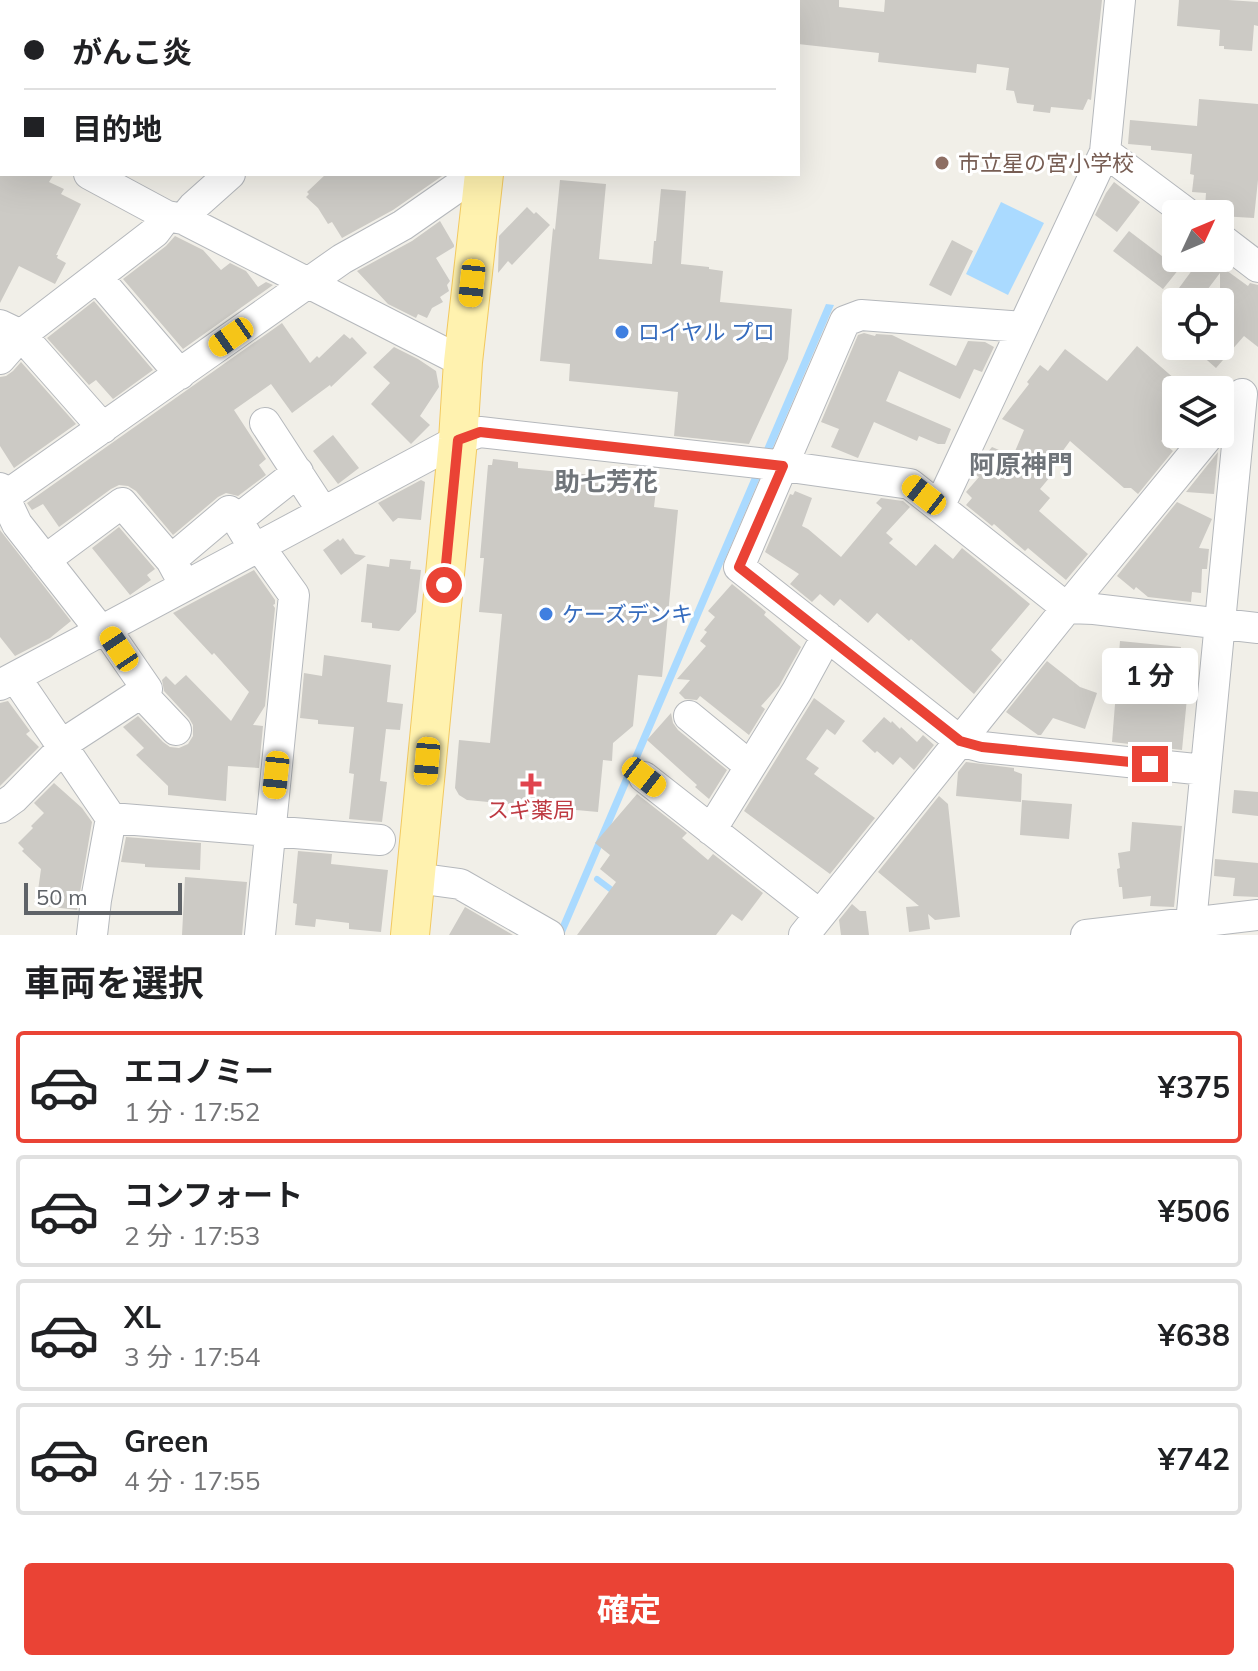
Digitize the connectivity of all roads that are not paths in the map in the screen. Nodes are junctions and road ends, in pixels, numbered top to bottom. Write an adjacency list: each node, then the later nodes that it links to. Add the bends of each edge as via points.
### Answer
1 (1120, 0): 2 (street)
2 (1105, 152): 6 (street); 12 (street)
3 (96, 176): 7 (street)
4 (228, 176): 7 (street)
5 (483, 181): 11 (street, via 459,186); 15 (main road)
6 (1169, 200)
7 (175, 217): 10 (street); 11 (street)
8 (1234, 249): 9 (street)
9 (1258, 267)
10 (97, 277): 13 (street); 16 (street)
11 (308, 283): 15 (street); 16 (street)
12 (1023, 327): 23 (street, via 861,315 845,321); 26 (street)
13 (11, 330): 14 (street); 20 (street)
14 (0, 359)
15 (463, 362): 21 (main road)
16 (180, 374): 20 (street)
17 (1250, 384): 18 (street); 33 (street)
18 (1234, 404)
19 (265, 423): 24 (street)
20 (103, 428): 25 (street)
21 (458, 440): 23 (street, via 480,432); 27 (street); 51 (main road)
22 (1198, 448): 32 (street)
23 (769, 464): 26 (street, via 910,484); 36 (street, via 739,567)
24 (298, 472): 27 (street); 28 (street)
25 (2, 492): 30 (street, via 17,524)
26 (939, 507): 32 (street)
27 (323, 512): 29 (street)
28 (237, 520): 29 (street); 31 (street, via 229,511)
29 (257, 547): 31 (street); 49 (street, via 294,595)
30 (45, 560): 31 (street, via 122,503); 35 (street)
31 (178, 573): 35 (street)
32 (1067, 608): 33 (street); 41 (street)
33 (1219, 625): 34 (street); 44 (street)
34 (1258, 628)
35 (103, 630): 37 (street); 38 (street, via 147,689)
36 (827, 636): 41 (street); 43 (street)
37 (5, 680): 42 (street)
38 (141, 693): 40 (street); 42 (street)
39 (689, 716): 43 (street)
40 (176, 730)
41 (960, 741): 44 (street); 54 (street)
42 (62, 746): 46 (street); 47 (street)
43 (750, 766): 48 (street)
44 (1205, 770): 53 (street)
45 (644, 777): 48 (street)
46 (0, 808)
47 (111, 818): 49 (street); 56 (street)
48 (711, 830): 54 (street)
49 (270, 832): 50 (street); 57 (street)
50 (380, 840)
51 (416, 878): 55 (street, via 460,884); 58 (main road)
52 (1258, 915): 53 (street)
53 (1191, 923): 59 (street)
54 (812, 925)
55 (546, 934)
56 (92, 935)
57 (260, 935)
58 (410, 935)
59 (1086, 935)

